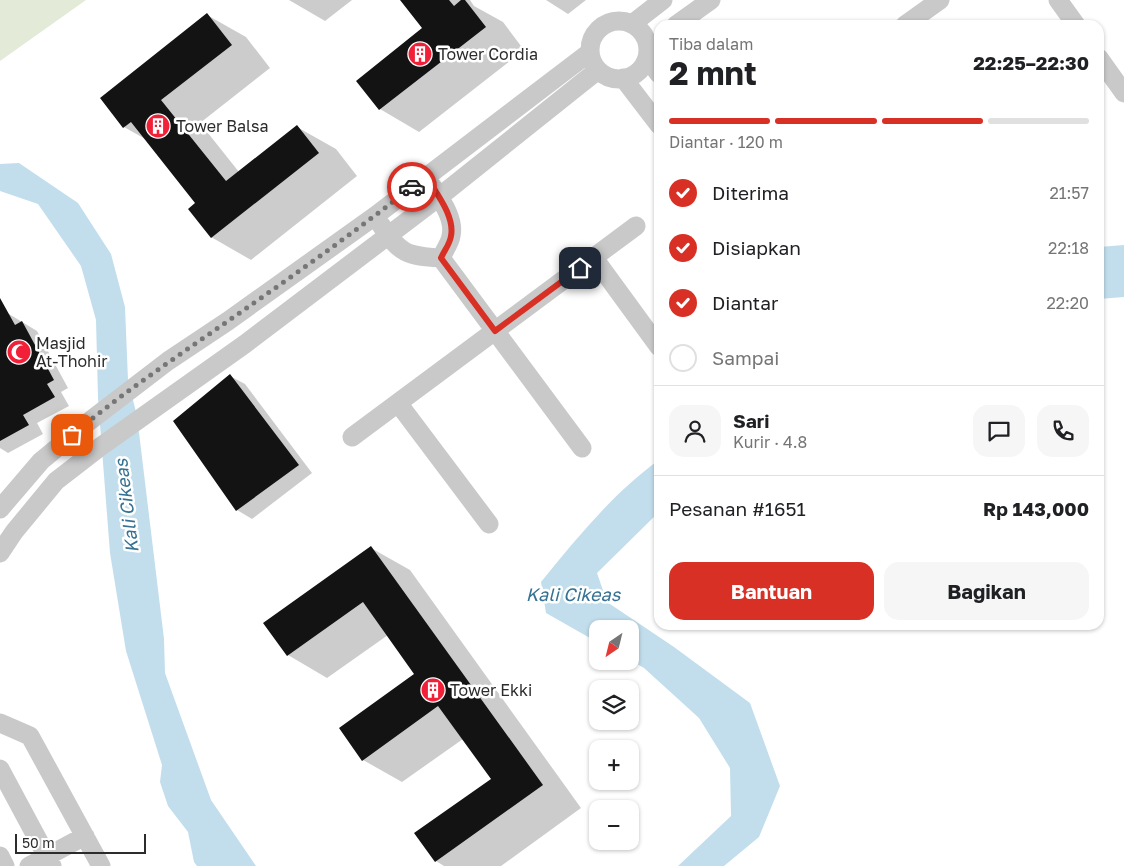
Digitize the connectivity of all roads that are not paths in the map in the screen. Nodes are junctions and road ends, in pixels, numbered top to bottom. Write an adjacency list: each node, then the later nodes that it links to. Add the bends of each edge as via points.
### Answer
1 (662, 0): 8 (street)
2 (710, 0): 5 (street)
3 (940, 0): 6 (street)
4 (1058, 0): 7 (street)
5 (683, 20)
6 (912, 20)
7 (1072, 20)
8 (632, 24): 9 (street, via 643,33); 10 (street, via 617,20 602,25 592,37)
9 (651, 47): 13 (street, via 641,68)
10 (590, 52): 12 (street); 16 (street)
11 (1104, 65): 14 (street)
12 (598, 70): 13 (street, via 606,76); 17 (street)
13 (623, 78): 15 (street)
14 (1124, 93)
15 (654, 118)
16 (426, 176): 17 (street); 18 (street)
17 (439, 196): 20 (street); 21 (street, via 450,220 451,236)
18 (375, 216): 20 (street); 28 (street, via 168,361 87,423 41,461)
19 (636, 226): 22 (street)
20 (388, 235): 21 (street, via 396,246 415,256); 30 (street, via 56,481)
21 (441, 258): 23 (street)
22 (594, 258): 23 (street); 24 (street)
23 (495, 331): 25 (street); 27 (street)
24 (654, 340)
25 (398, 403): 26 (street); 29 (street)
26 (352, 437)
27 (582, 448)
28 (0, 509)
29 (488, 524)
30 (0, 554)
31 (0, 723): 33 (street, via 30,736)
32 (0, 768): 35 (street)
33 (84, 836): 35 (street); 38 (street)
34 (0, 856): 36 (street)
35 (49, 861): 37 (street)
36 (5, 866)
37 (29, 866)
38 (100, 866)

